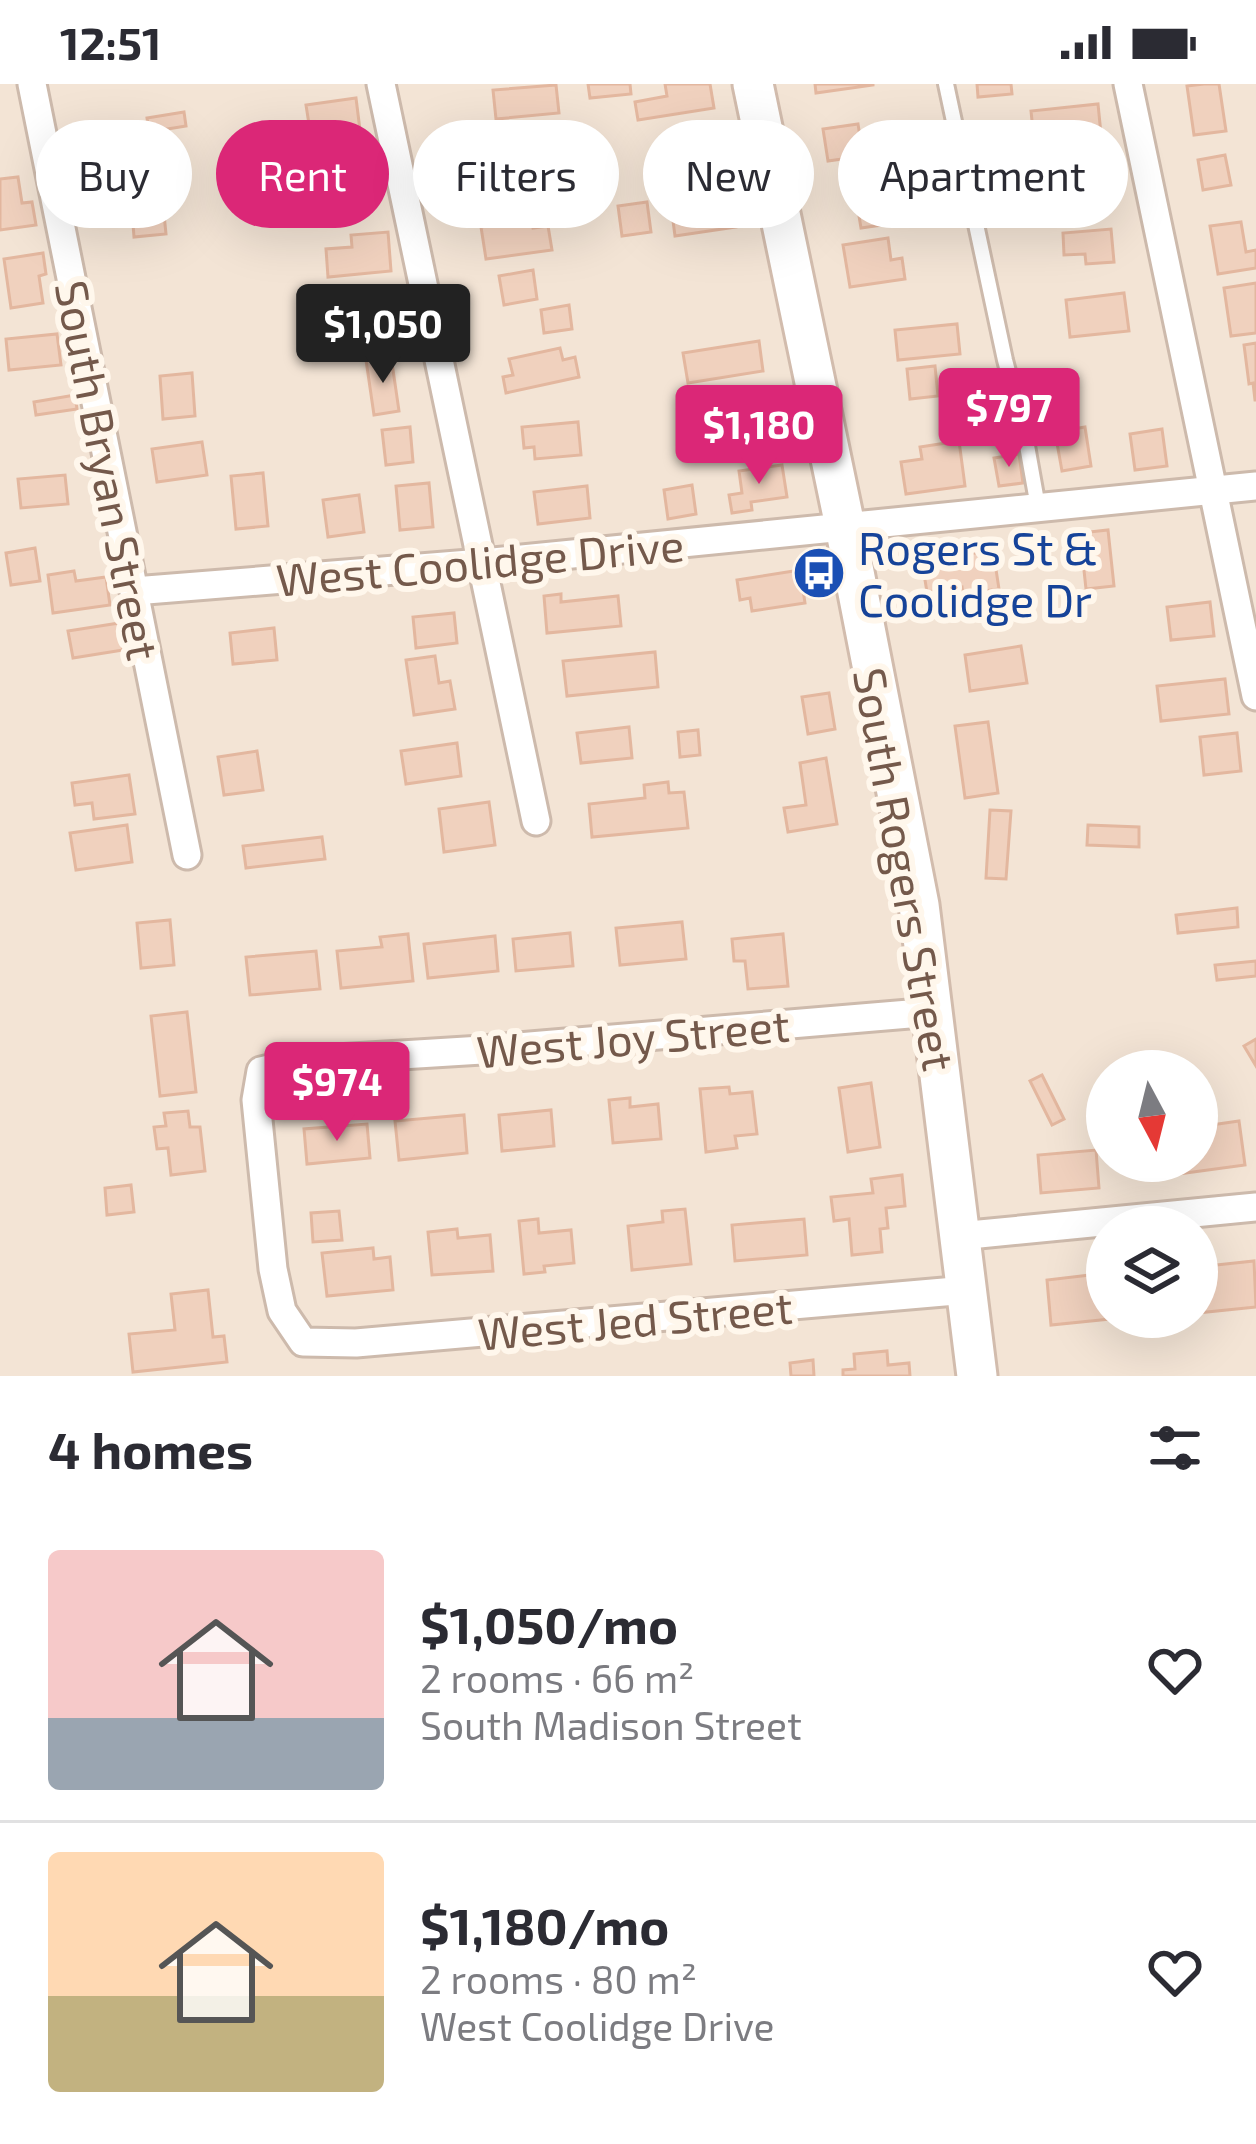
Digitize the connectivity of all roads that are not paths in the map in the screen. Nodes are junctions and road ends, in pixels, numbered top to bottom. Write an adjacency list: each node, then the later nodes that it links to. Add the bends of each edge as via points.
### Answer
1 (32, 84): 11 (street, South Bryan Street)
2 (381, 84): 10 (street)
3 (753, 84): 9 (street, South Rogers Street)
4 (946, 84): 8 (lane)
5 (1128, 84): 7 (street)
6 (1256, 486): 7 (street, West Coolidge Drive)
7 (1212, 489): 8 (street, West Coolidge Drive); 12 (street)
8 (1038, 507): 9 (street, West Coolidge Drive)
9 (844, 526): 10 (street, West Coolidge Drive); 15 (street, South Rogers Street)
10 (482, 563): 11 (street, West Coolidge Drive); 13 (street)
11 (134, 590): 14 (street, South Bryan Street)
12 (1256, 696)
13 (536, 821)
14 (188, 855)
15 (933, 1012): 17 (street, South Rogers Street); 19 (street, West Joy Street, via 304,1061 261,1071 256,1100 273,1269 282,1312)
16 (1256, 1207): 17 (street)
17 (959, 1236): 18 (street, South Rogers Street)
18 (967, 1290): 19 (street, West Jed Street); 20 (street, South Rogers Street)
19 (303, 1342)
20 (977, 1376)

